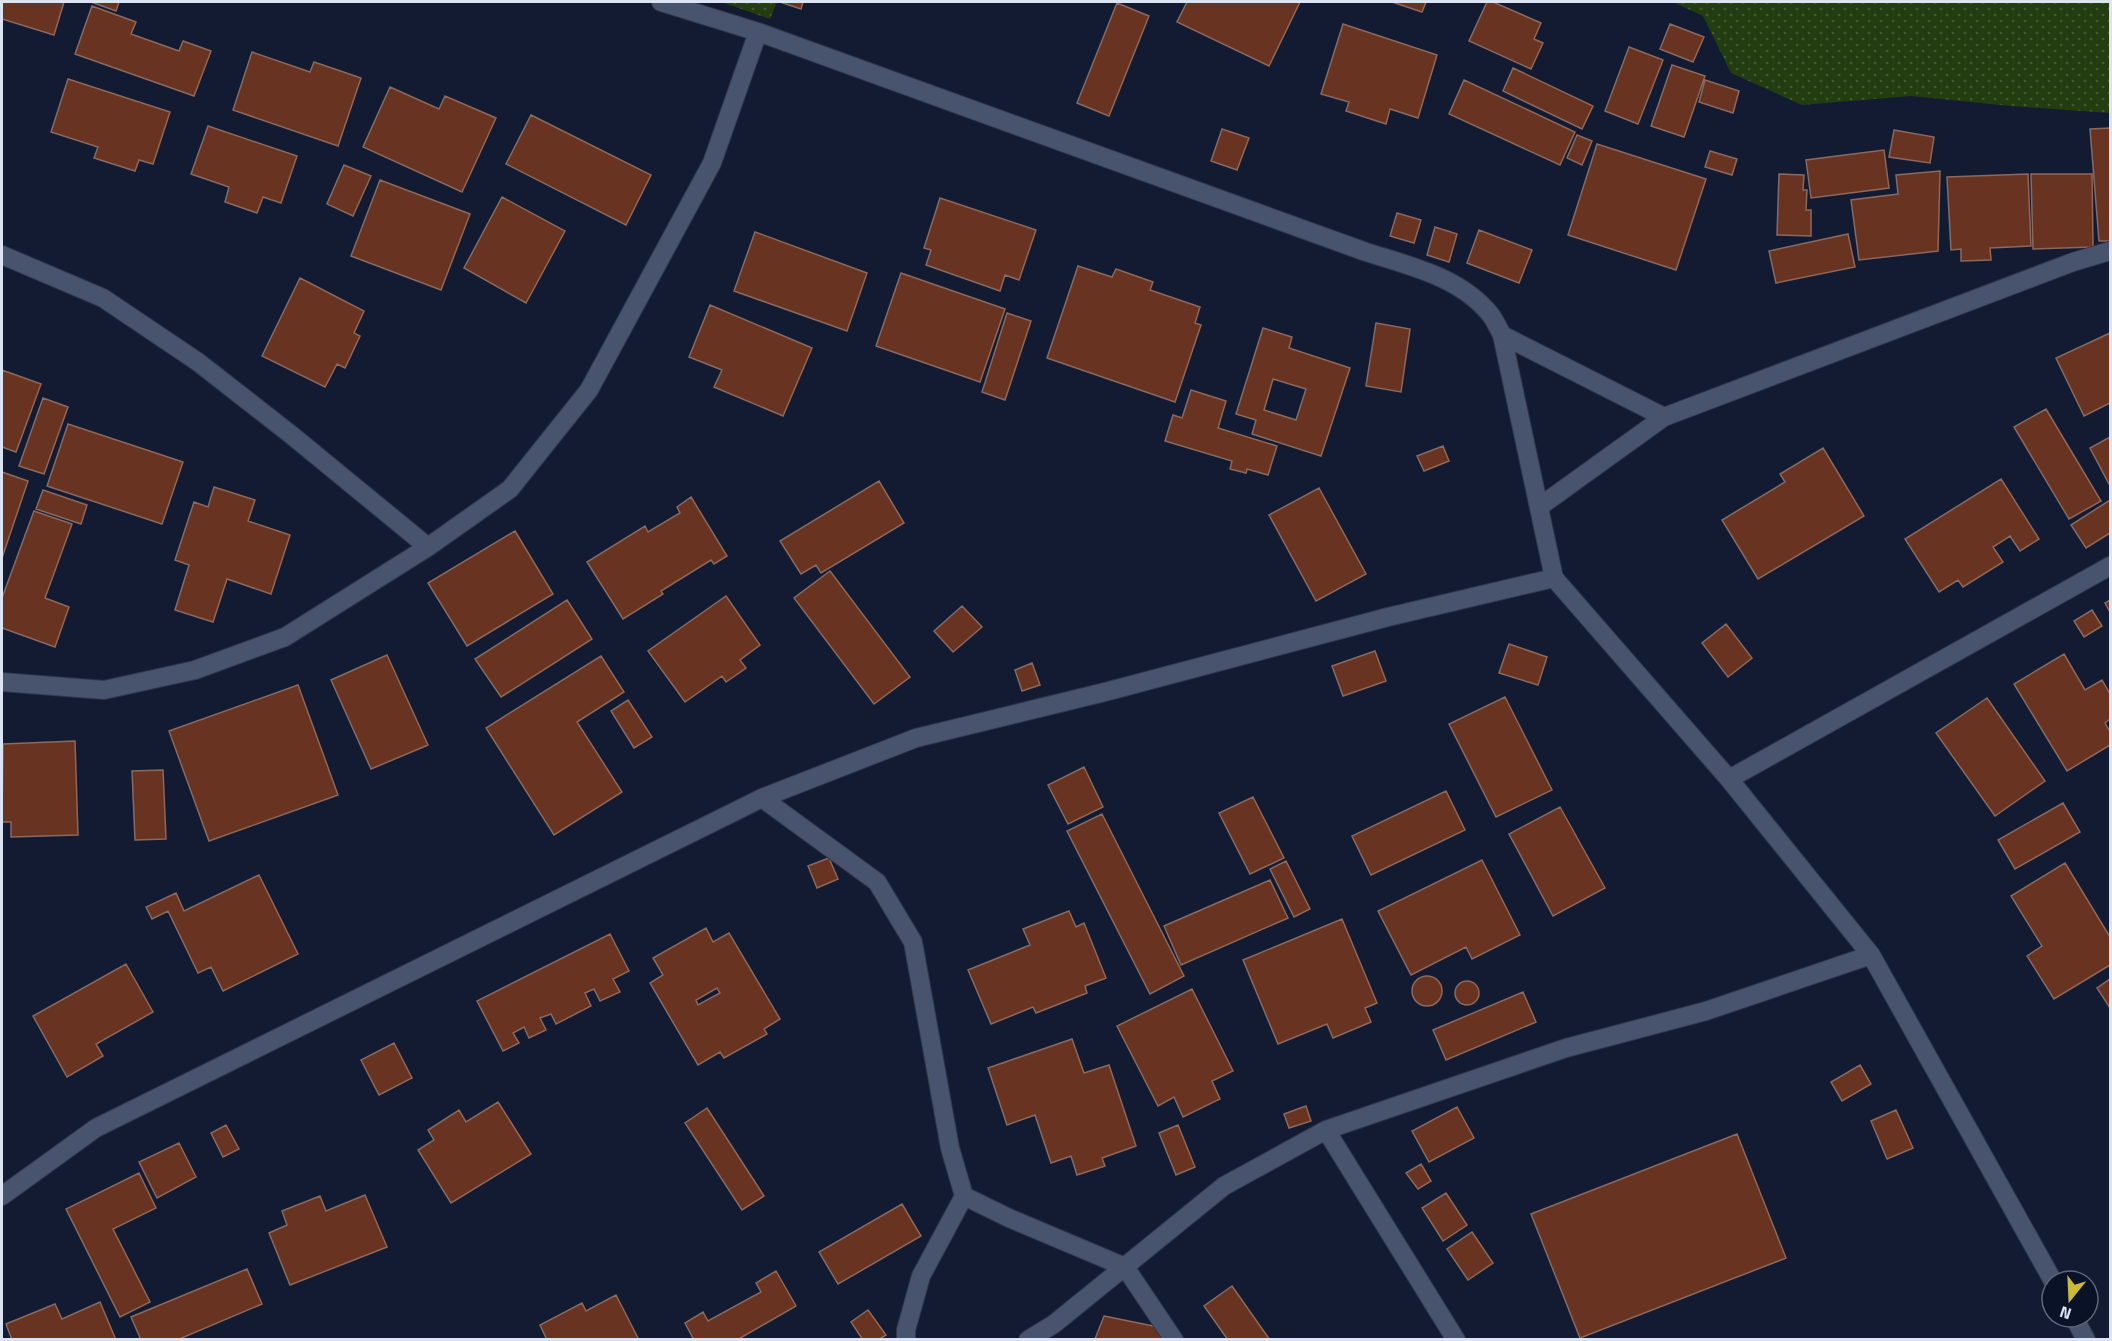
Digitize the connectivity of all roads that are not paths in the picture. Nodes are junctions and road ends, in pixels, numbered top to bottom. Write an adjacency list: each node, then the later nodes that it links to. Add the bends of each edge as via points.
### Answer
1 (661, 2): 2 (street)
2 (758, 32): 5 (street, via 1430,273 1464,290 1491,315); 8 (street, via 712,163 589,390 510,489)
3 (2110, 251): 6 (street)
4 (2, 255): 8 (street, via 103,298 198,362)
5 (1502, 335): 6 (street); 7 (street)
6 (1664, 417): 7 (street)
7 (1539, 507): 10 (street)
8 (428, 547): 11 (street, via 285,637 195,670 104,690)
9 (2110, 566): 12 (street)
10 (1554, 578): 12 (street); 13 (street, via 916,738)
11 (2, 682)
12 (1729, 779): 14 (street)
13 (762, 798): 16 (street, via 96,1128); 17 (street, via 877,882 913,942 950,1148)
14 (1871, 955): 15 (street, via 1706,1011 1566,1047); 19 (street)
15 (1326, 1130): 18 (street, via 1224,1186); 23 (street)
16 (2, 1196)
17 (964, 1196): 18 (street); 20 (street, via 921,1276)
18 (1125, 1267): 21 (street); 22 (street)
19 (2047, 1269)
20 (906, 1340)
21 (1028, 1340)
22 (1174, 1340)
23 (1456, 1340)

